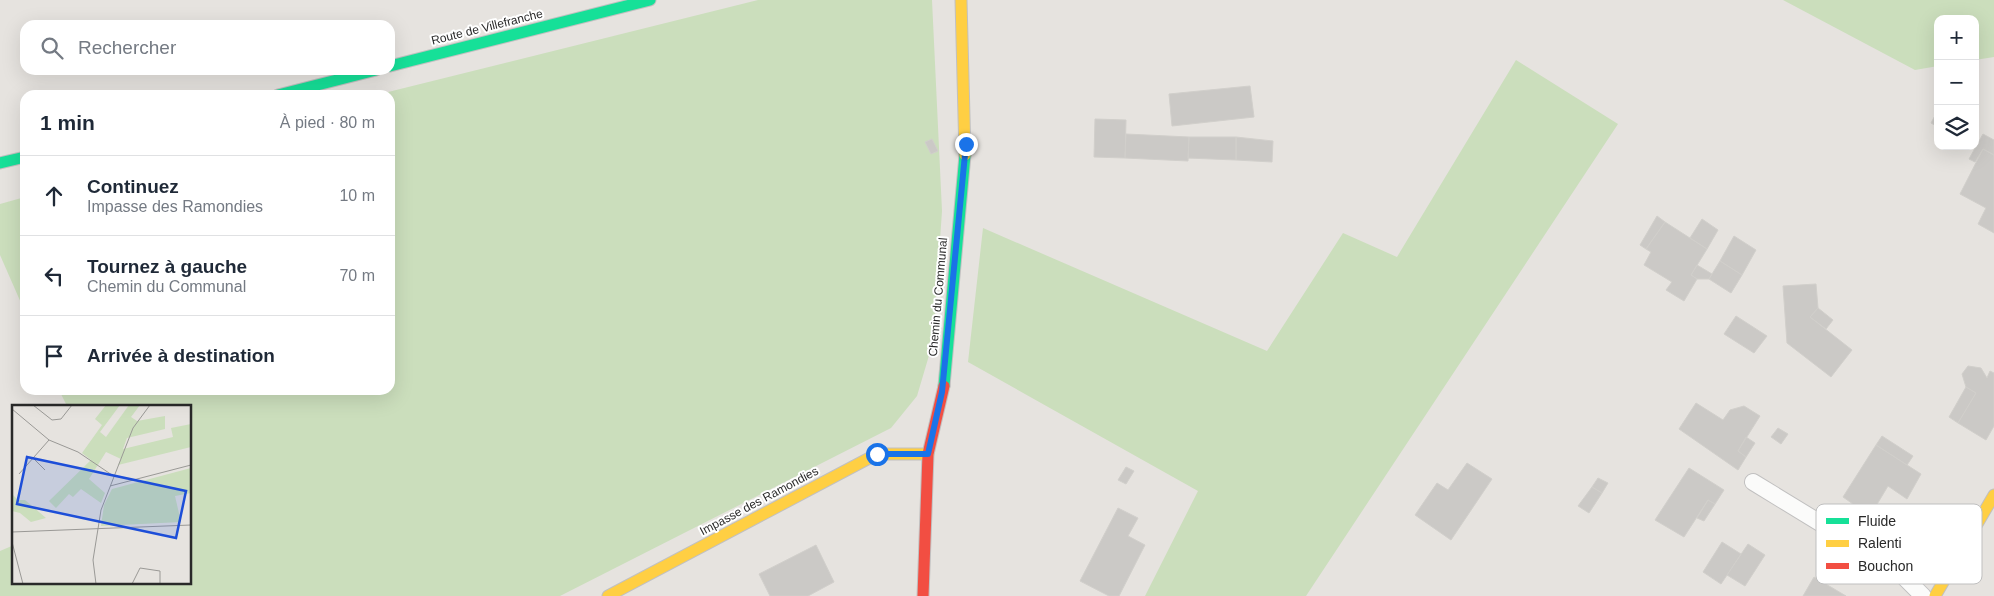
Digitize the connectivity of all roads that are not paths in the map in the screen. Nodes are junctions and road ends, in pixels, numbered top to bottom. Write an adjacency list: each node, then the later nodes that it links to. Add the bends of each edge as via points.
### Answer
1 (650, 0): 3 (street, Route de Villefranche)
2 (961, 0): 8 (street, Chemin du Communal, via 966,144 942,392)
3 (395, 65)
4 (356, 75): 5 (street)
5 (298, 90)
6 (20, 158): 7 (street)
7 (0, 163)
8 (928, 454): 15 (street, Impasse des Ramondies, via 877,454); 16 (street, Chemin du Communal)
9 (1752, 482): 12 (lane)
10 (1994, 495): 11 (street)
11 (1982, 516)
12 (1816, 521)
13 (1911, 584): 17 (lane)
14 (1942, 584): 18 (street)
15 (608, 596)
16 (923, 596)
17 (1923, 596)
18 (1935, 596)

